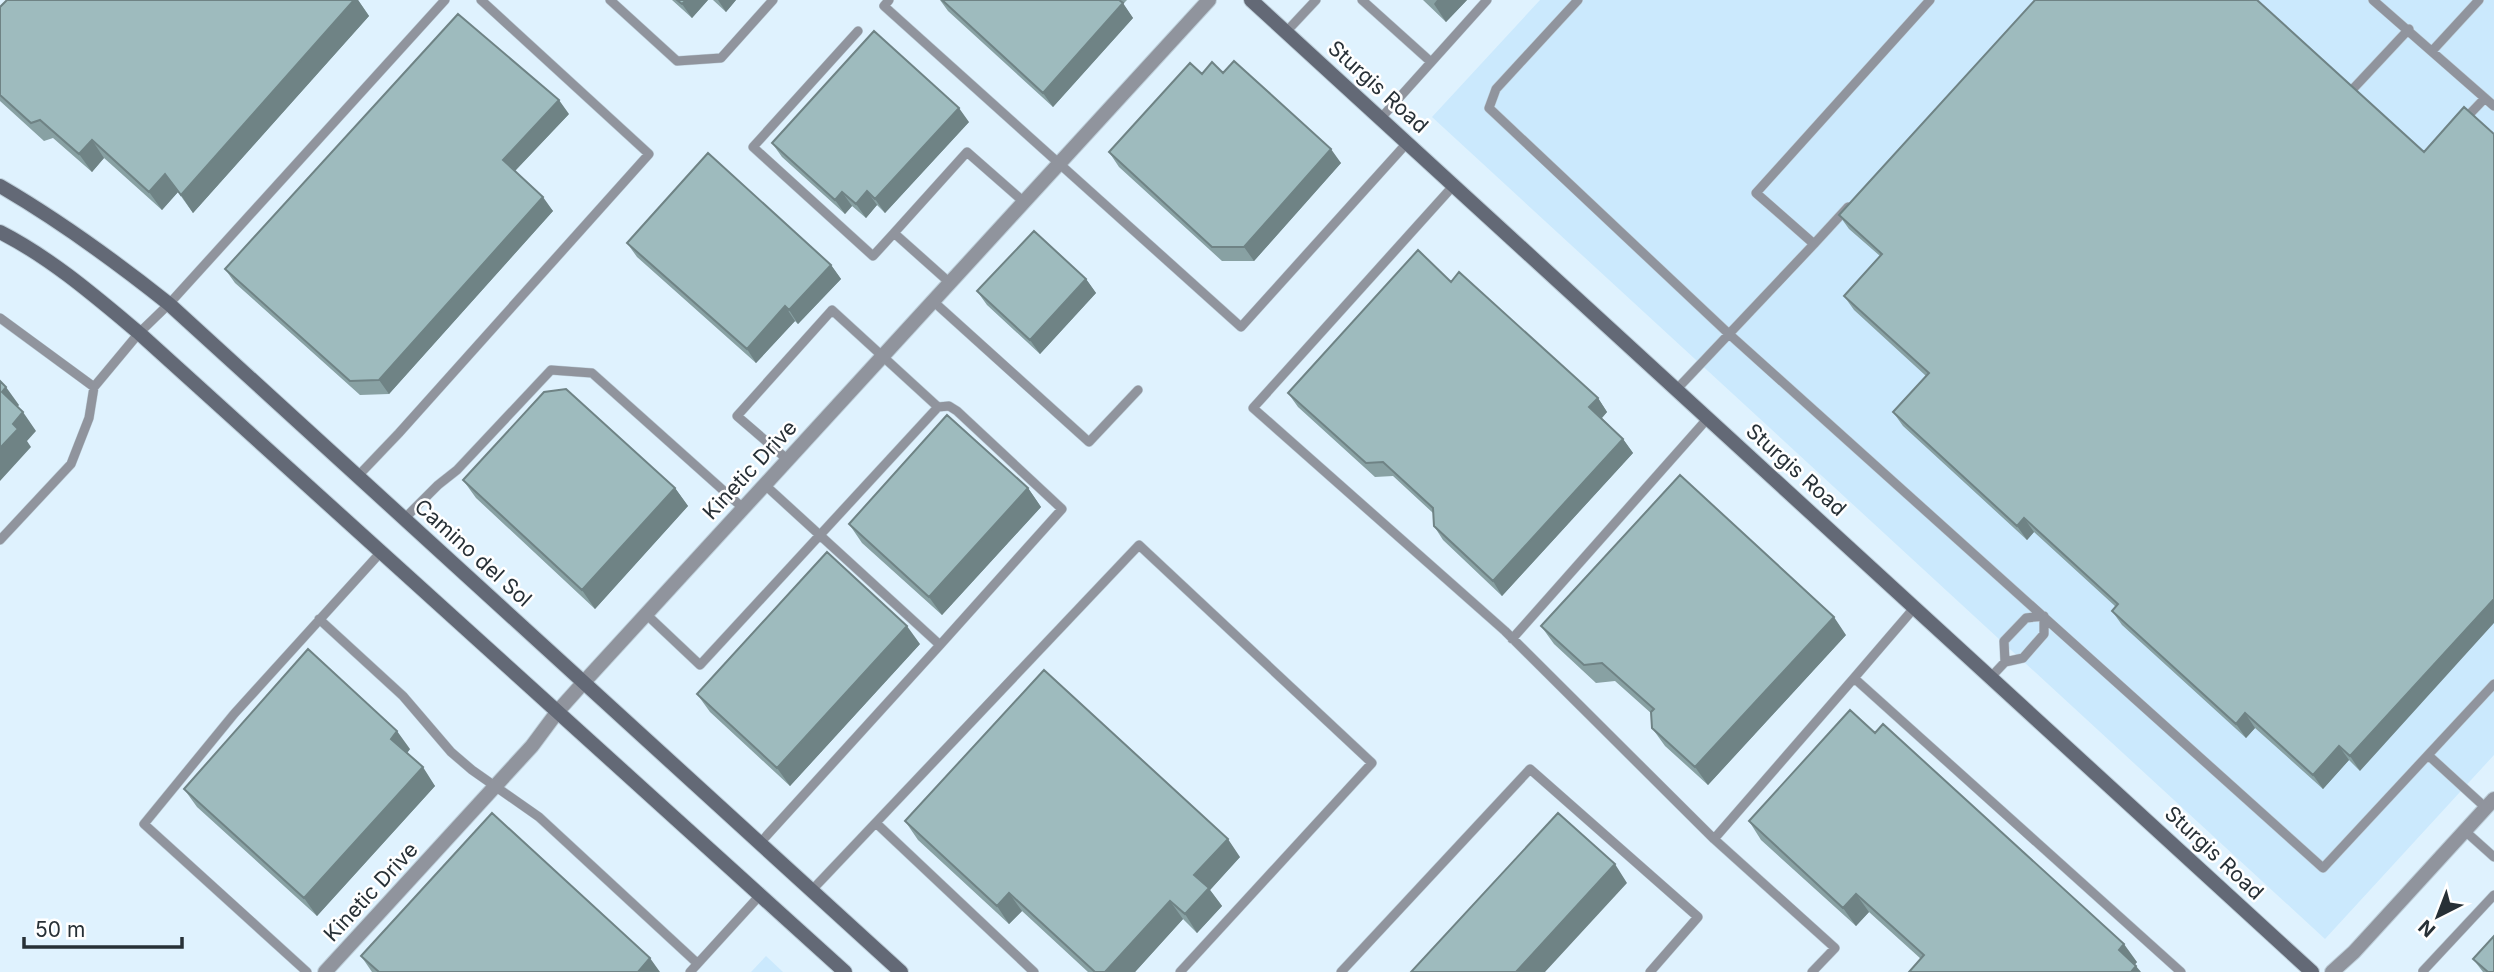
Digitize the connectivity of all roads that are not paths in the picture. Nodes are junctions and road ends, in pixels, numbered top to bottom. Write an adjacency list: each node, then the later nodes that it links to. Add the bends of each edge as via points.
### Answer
1 (445, 0): 36 (lane)
2 (481, 0): 47 (lane, via 649,154)
3 (610, 0): 4 (lane, via 677,61 721,58)
4 (773, 0)
5 (889, 0): 26 (lane, via 884,6)
6 (1209, 0): 26 (street, Kinetic Drive)
7 (1251, 0): 17 (street, Sturgis Road)
8 (1316, 0): 17 (lane)
9 (1362, 0): 19 (lane)
10 (1487, 0): 19 (lane)
11 (1578, 0): 39 (lane, via 1496,89 1489,108)
12 (1930, 0): 33 (lane, via 1756,193)
13 (2374, 0): 15 (lane)
14 (2479, 0): 18 (lane)
15 (2409, 29): 18 (lane); 20 (lane)
16 (858, 31): 32 (lane, via 752,147 873,256)
17 (1286, 32): 23 (street, Sturgis Road)
18 (2433, 50): 21 (lane)
19 (1431, 62): 23 (lane)
20 (2351, 91)
21 (2485, 97): 22 (lane); 24 (lane)
22 (2494, 106)
23 (1381, 118): 25 (street, Sturgis Road)
24 (2460, 124)
25 (1407, 143): 26 (lane, via 1241,327); 27 (street, Sturgis Road)
26 (1058, 164): 29 (street, Kinetic Drive)
27 (1454, 185): 43 (street, Sturgis Road); 58 (lane, via 1253,408)
28 (0, 186): 36 (street, Camino del Sol, via 57,220)
29 (1024, 202): 32 (lane, via 967,152); 34 (street, Kinetic Drive)
30 (1851, 204): 33 (lane)
31 (0, 232): 38 (street, via 82,286)
32 (894, 233): 34 (lane)
33 (1814, 244): 39 (lane)
34 (950, 283): 35 (street, Kinetic Drive)
35 (934, 302): 40 (street, Kinetic Drive); 42 (lane, via 1089,442)
36 (169, 304): 38 (lane); 47 (street, Camino del Sol)
37 (0, 318): 41 (lane)
38 (139, 333): 41 (lane); 53 (street)
39 (1729, 334): 43 (lane); 56 (lane)
40 (883, 357): 44 (lane); 46 (street, Kinetic Drive); 46 (lane, via 832,310 737,416)
41 (94, 387): 52 (lane, via 89,418 71,464)
42 (1138, 390)
43 (1676, 390): 45 (street, Sturgis Road)
44 (938, 407): 51 (lane); 59 (lane, via 957,411 1062,509)
45 (1708, 418): 54 (street, Sturgis Road); 58 (lane)
46 (788, 460): 48 (street, Kinetic Drive)
47 (357, 477): 50 (street, Camino del Sol)
48 (765, 485): 49 (street, Kinetic Drive); 51 (lane)
49 (743, 508): 50 (lane, via 592,373 551,370); 55 (street, Kinetic Drive)
50 (404, 519): 63 (street, Camino del Sol)
51 (819, 536): 55 (lane, via 701,665); 59 (lane)
52 (0, 540)
53 (381, 552): 57 (lane); 65 (street)
54 (1915, 607): 61 (street, Sturgis Road); 62 (lane)
55 (646, 614): 63 (street, Kinetic Drive)
56 (2044, 616): 60 (lane, via 2045,634 2023,658); 60 (lane, via 2026,618 2004,641); 66 (lane, via 2323,868)
57 (319, 619): 67 (lane, via 403,696 451,752); 78 (lane, via 144,824)
58 (1513, 639): 71 (lane)
59 (940, 645): 72 (lane)
60 (2004, 662): 61 (lane)
61 (1991, 677): 89 (street, Sturgis Road)
62 (1854, 678): 71 (lane); 88 (lane)
63 (584, 682): 65 (street, Kinetic Drive); 72 (street, Camino del Sol)
64 (2494, 684): 66 (lane)
65 (558, 711): 67 (street, Kinetic Drive); 75 (street)
66 (2428, 755): 68 (lane)
67 (495, 786): 77 (lane, via 538,817); 79 (street, Kinetic Drive)
68 (2490, 804): 70 (street)
69 (876, 823): 74 (lane); 83 (lane); 84 (lane, via 1139,545 1372,763)
70 (2465, 831): 73 (lane); 90 (street)
71 (1714, 839): 87 (lane, via 1835,948)
72 (760, 844): 74 (street, Camino del Sol)
73 (2494, 857)
74 (812, 890): 82 (street, Camino del Sol)
75 (761, 894): 77 (lane); 81 (street)
76 (2494, 895): 91 (lane)
77 (697, 964): 80 (lane)
78 (307, 972)
79 (326, 972)
80 (690, 972)
81 (845, 972)
82 (901, 972)
83 (1034, 972)
84 (1180, 972)
85 (1341, 972): 86 (lane, via 1530,769 1698,917)
86 (1650, 972)
87 (1812, 972)
88 (2181, 972)
89 (2312, 972)
90 (2332, 972)
91 (2424, 972)

